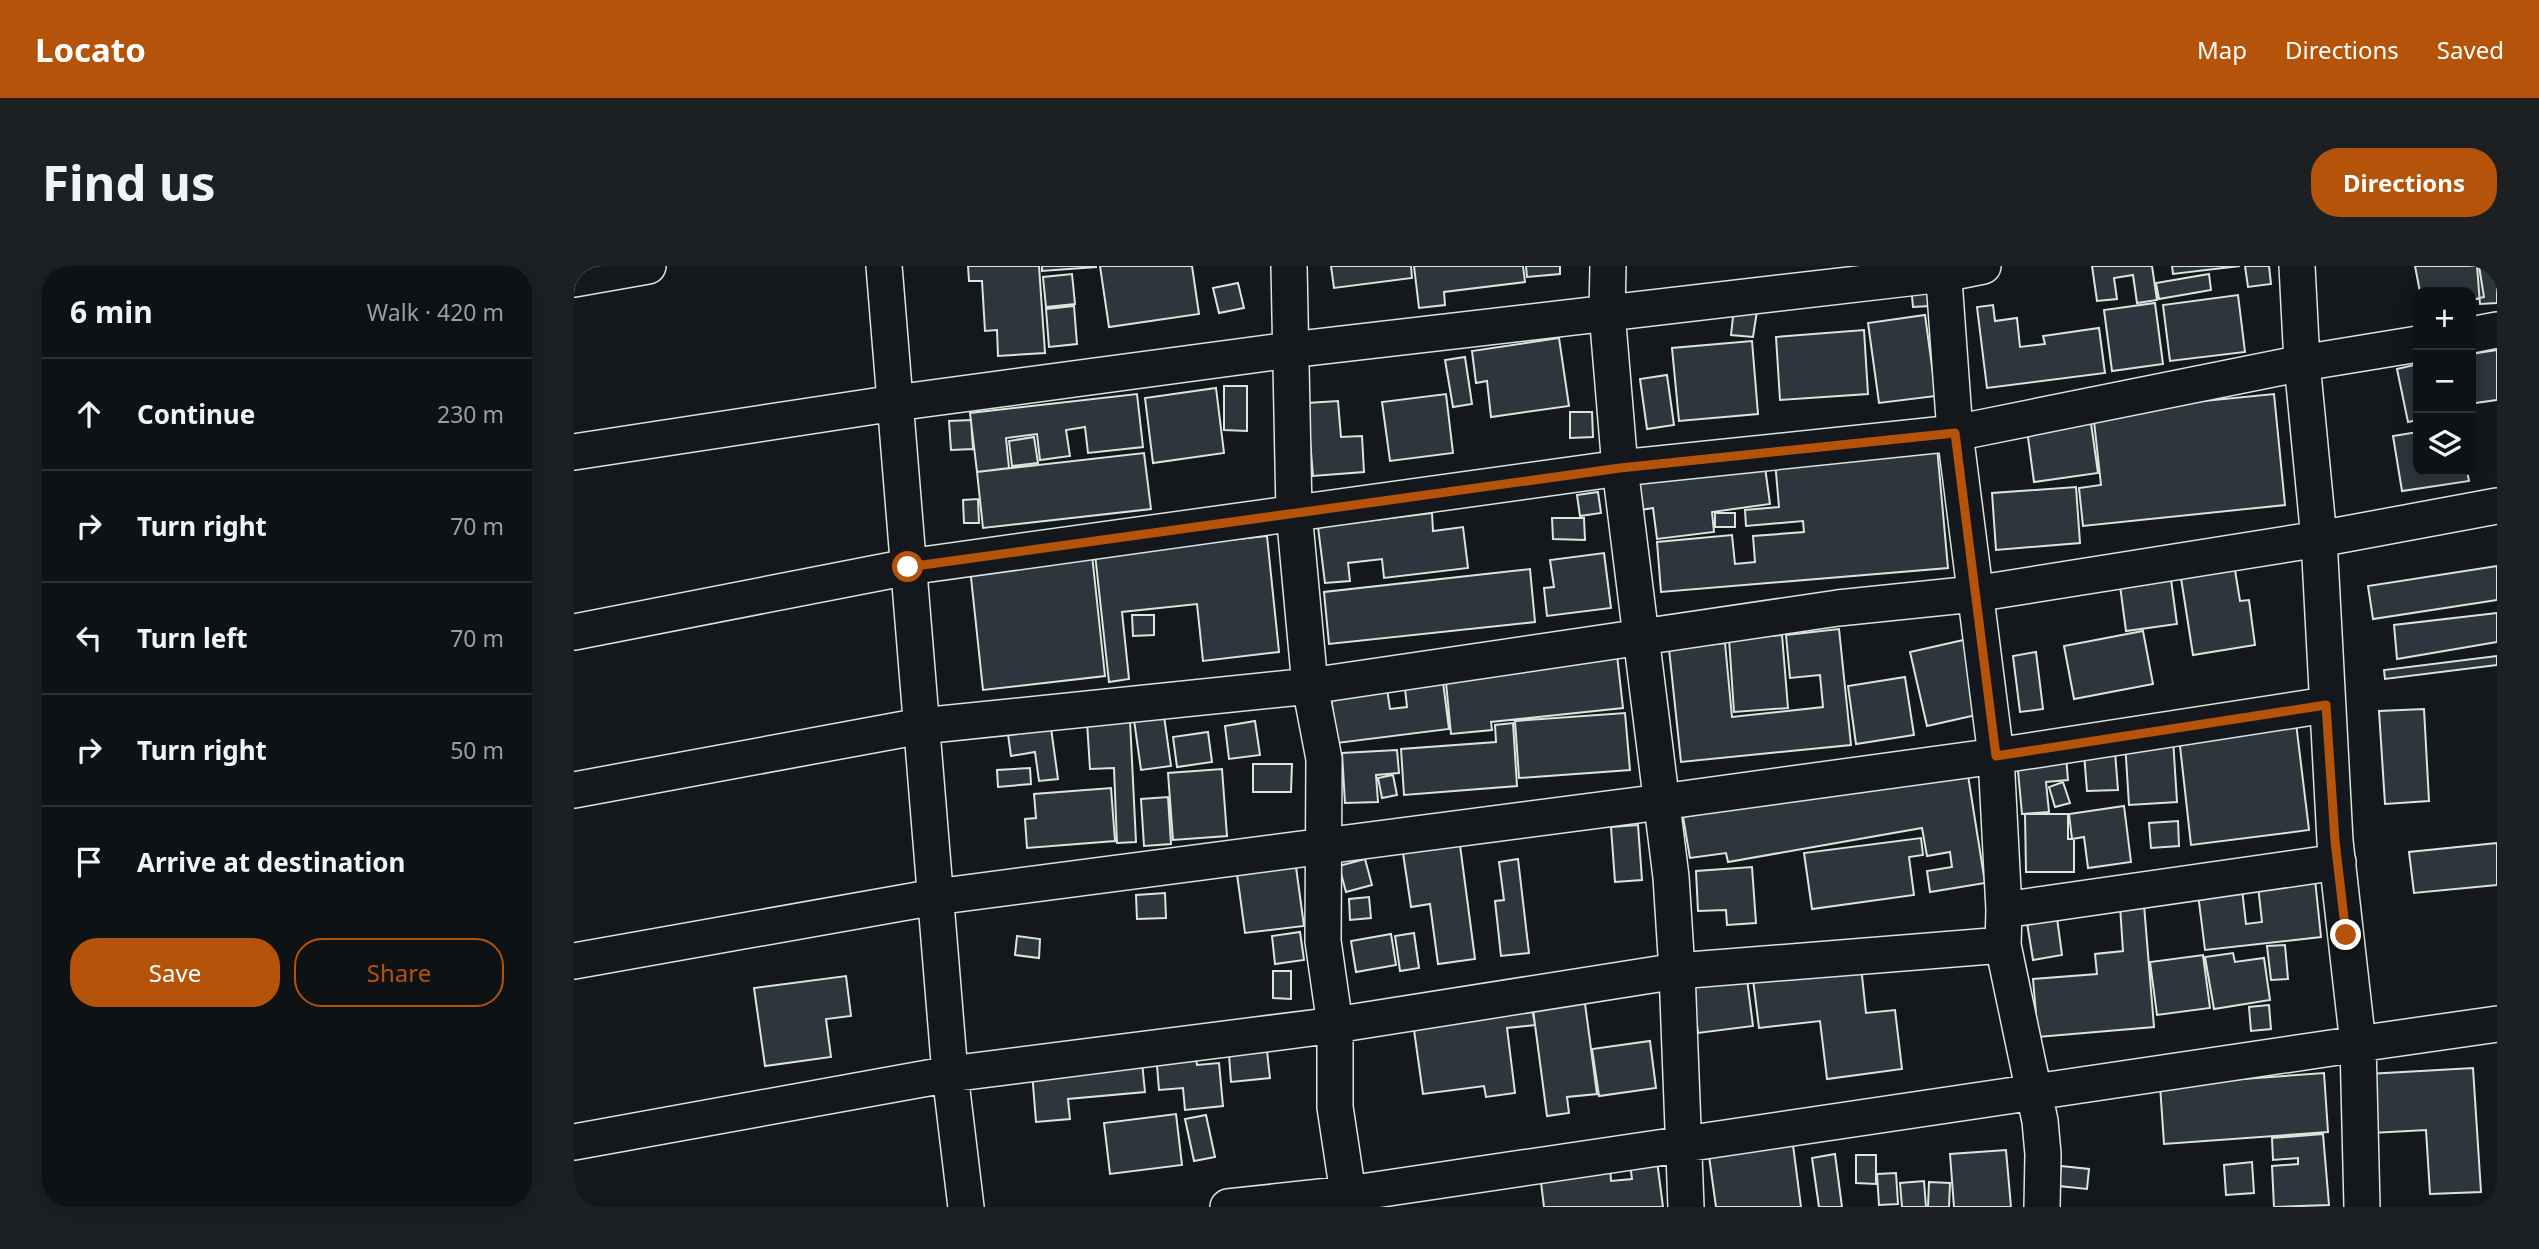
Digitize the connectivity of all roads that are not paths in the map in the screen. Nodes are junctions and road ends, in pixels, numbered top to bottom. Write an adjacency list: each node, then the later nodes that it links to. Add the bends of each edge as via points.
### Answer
1 (648, 266): 8 (street)
2 (884, 266): 15 (street)
3 (1289, 266): 13 (street)
4 (1608, 266): 9 (street)
5 (1983, 266): 7 (street)
6 (2297, 266): 14 (street)
7 (1943, 270): 9 (street); 16 (street)
8 (574, 279)
9 (1607, 313): 13 (street); 18 (street)
10 (2497, 330): 11 (street)
11 (2476, 334)
12 (2413, 345): 14 (street)
13 (1290, 350): 15 (street); 20 (street)
14 (2302, 363): 16 (street); 21 (street)
15 (895, 403): 17 (street); 22 (street)
16 (1955, 433): 18 (street); 23 (street)
17 (574, 452)
18 (1620, 468): 20 (street); 25 (street)
19 (2497, 506): 21 (street)
20 (1294, 512): 22 (street); 26 (street)
21 (2319, 539): 23 (street); 27 (street)
22 (908, 567): 24 (street); 28 (street)
23 (1974, 594): 25 (street, via 1825,610); 29 (street)
24 (574, 632)
25 (1642, 639): 26 (street); 31 (street)
26 (1310, 686): 28 (street); 32 (street, via 1324,759)
27 (2326, 705): 29 (street); 33 (street)
28 (921, 726): 30 (street); 34 (street)
29 (1996, 756): 31 (street); 35 (street)
30 (574, 790)
31 (1661, 802): 32 (street); 38 (street)
32 (1323, 846): 34 (street); 40 (street, via 1323,941)
33 (2338, 862): 35 (street); 41 (street)
34 (935, 897): 37 (street); 42 (street)
35 (2004, 910): 36 (street)
36 (2003, 945): 38 (street); 43 (street)
37 (574, 961)
38 (1677, 971): 40 (street); 45 (street)
39 (2497, 1024): 41 (street)
40 (1335, 1025): 42 (street); 46 (street, via 1335,1107)
41 (2358, 1044): 43 (street); 51 (street)
42 (950, 1074): 44 (street); 47 (street)
43 (2036, 1092): 45 (street); 50 (street, via 2043,1154)
44 (574, 1142)
45 (1683, 1145): 46 (street); 49 (street)
46 (1349, 1201): 48 (street)
47 (966, 1207)
48 (1228, 1207)
49 (1686, 1207)
50 (2042, 1207)
51 (2362, 1207)

